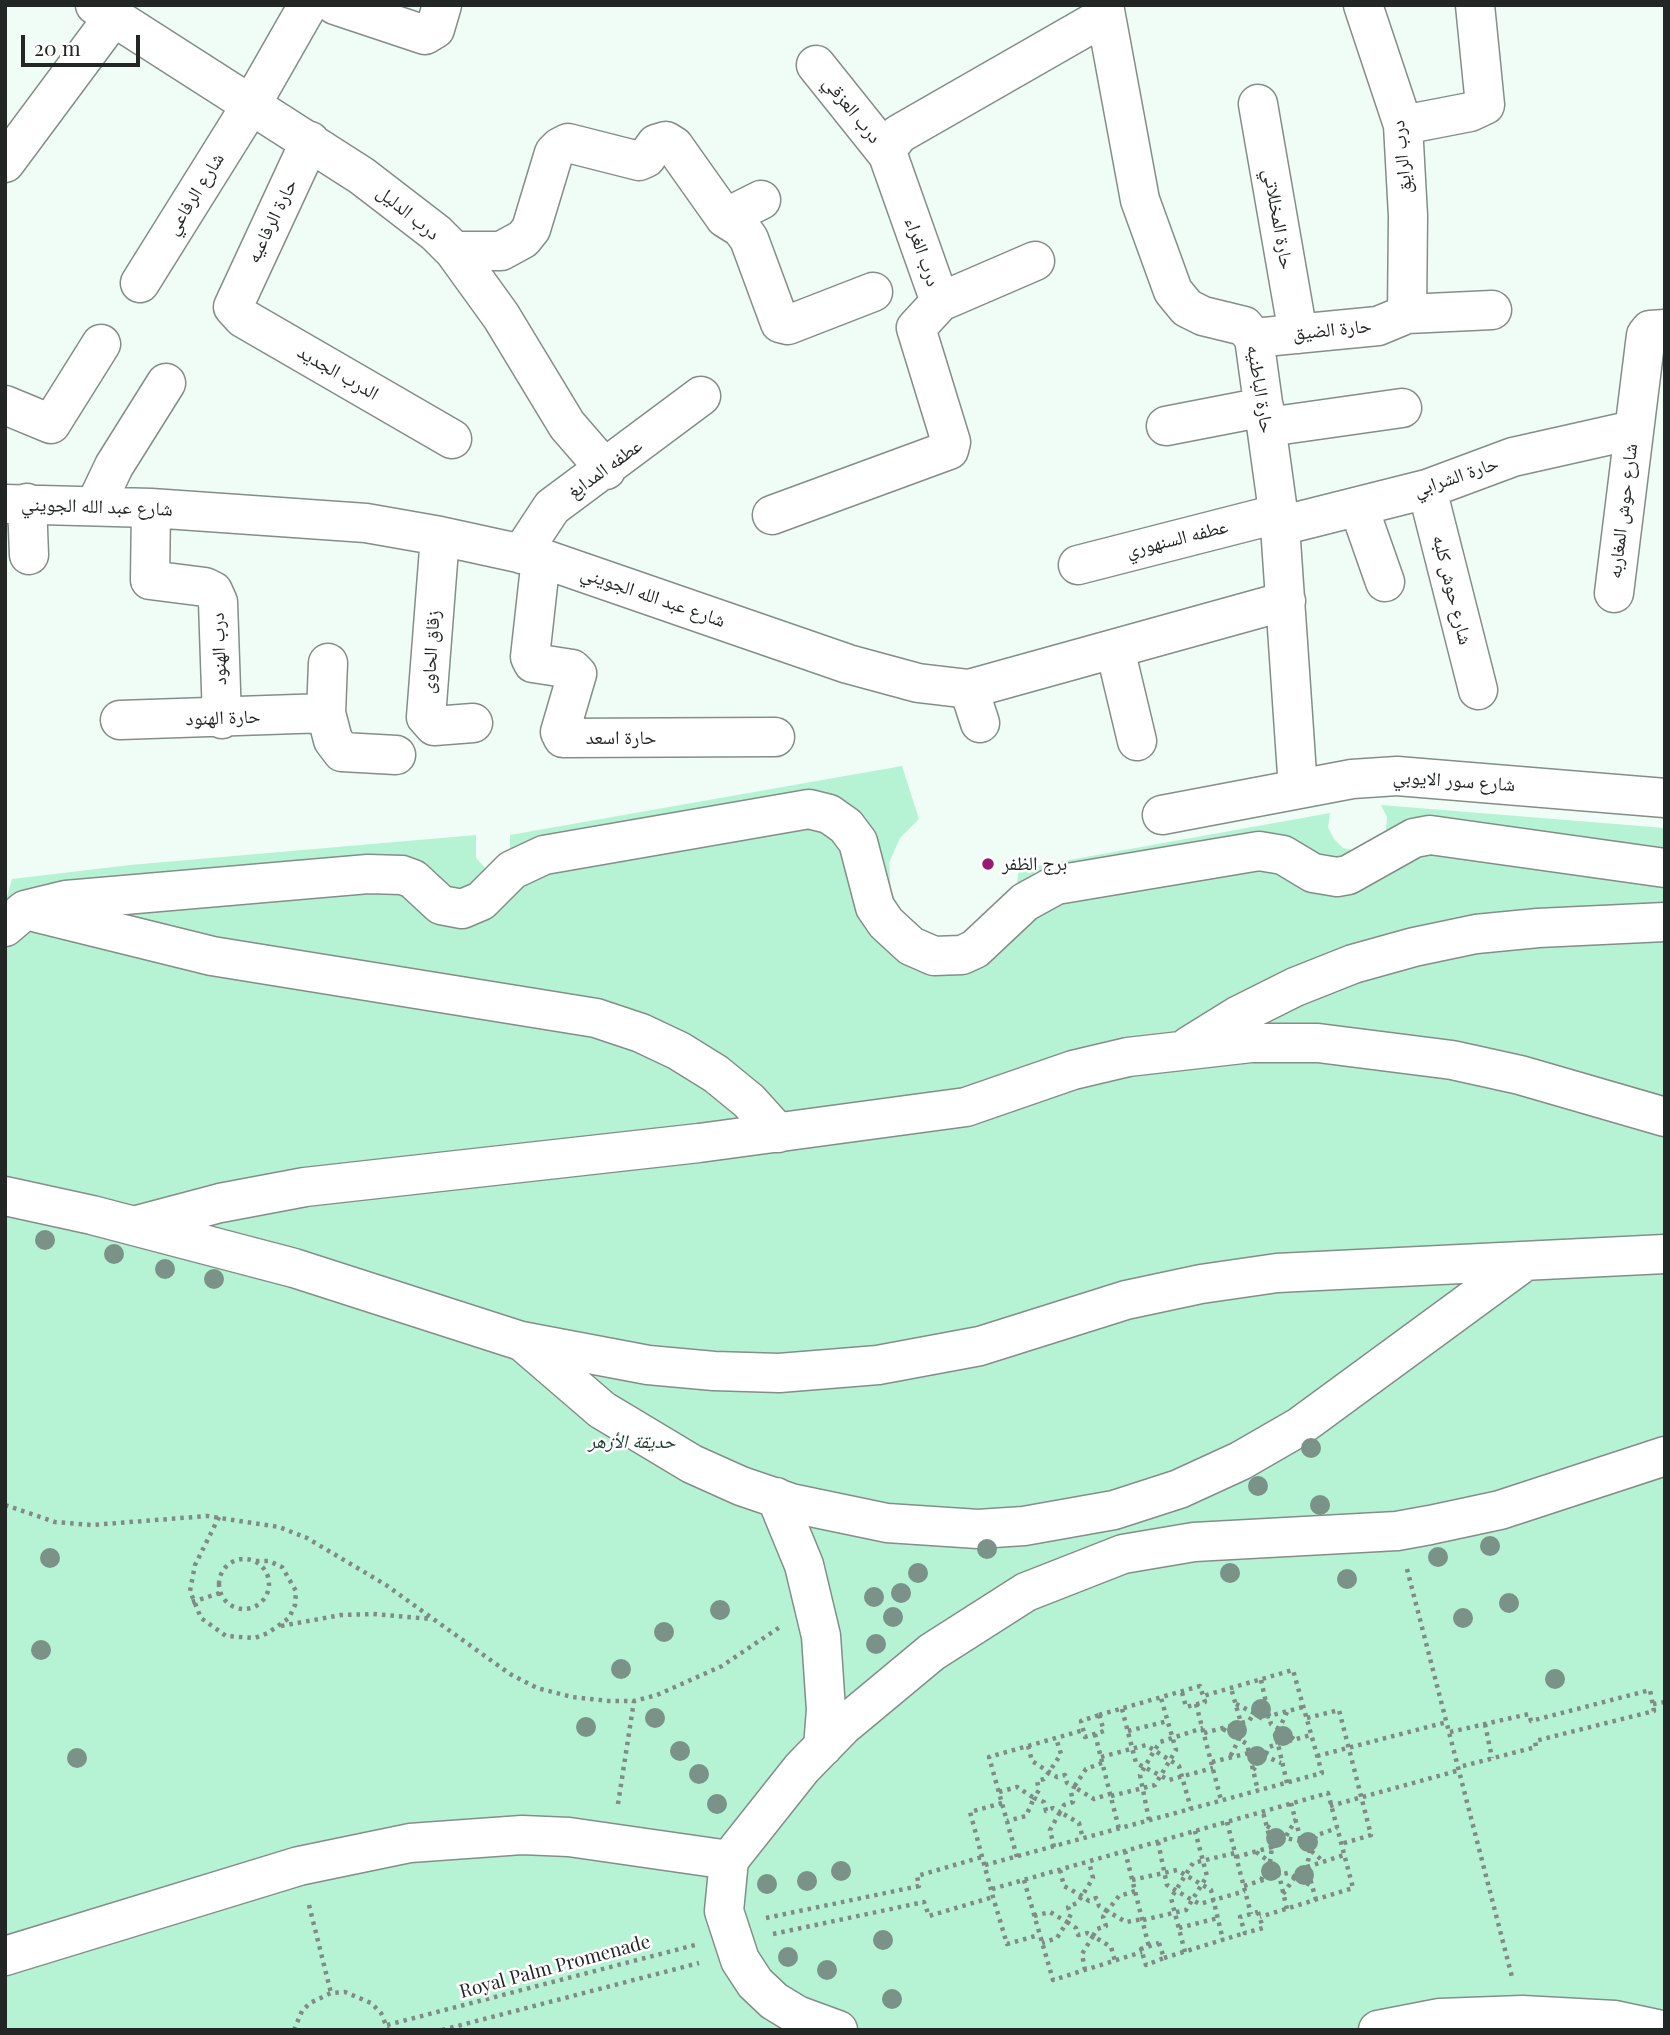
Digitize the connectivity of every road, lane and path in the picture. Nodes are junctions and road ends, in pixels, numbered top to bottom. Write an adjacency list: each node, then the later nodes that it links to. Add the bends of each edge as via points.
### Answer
1 (308, 5): 10 (street, شارع الرفاعي)
2 (335, 5): 3 (street, via 425,35 435,29)
3 (442, 5)
4 (1363, 5): 11 (street, درب الرايق)
5 (1475, 5): 11 (street, via 1485,105)
6 (1104, 10): 13 (street, via 899,134); 27 (street, حارة الباطنيه, via 1140,200 1173,291 1187,308 1244,326)
7 (103, 12): 10 (street, درب الدليل); 14 (street)
8 (816, 65): 13 (street, درب العزقي)
9 (1258, 104): 26 (street, حارة المخللاتي)
10 (251, 105): 12 (street, درب الدليل); 19 (street, شارع الرفاعي)
11 (1403, 125): 24 (street, درب الرايق)
12 (310, 141): 17 (street, درب الدليل, via 373,184); 21 (street, حارة الرفاعيه)
13 (888, 155): 22 (street, درب الغراء)
14 (5, 163)
15 (761, 200): 16 (street)
16 (725, 218): 17 (street, درب الدليل, via 666,141 656,144 639,161 568,143 554,153 531,229 523,239 501,251); 20 (street, درب الدليل, via 749,239 783,326)
17 (454, 251): 37 (street, via 501,316 567,425)
18 (1035, 261): 22 (street)
19 (140, 283)
20 (873, 292)
21 (234, 300): 36 (street, الدرب الجديد, via 233,307 243,318)
22 (940, 302): 43 (street, درب الغراء, via 916,328 951,442 949,450)
23 (1492, 310): 24 (street, حارة الضيق)
24 (1407, 314): 26 (street, حارة الضيق, via 1378,326)
25 (1665, 329): 35 (street, شارع حوش المغاربه, via 1650,330 1646,335)
26 (1298, 334): 27 (street, حارة الضيق)
27 (1254, 338): 33 (street, حارة الباطنيه)
28 (101, 344): 31 (street, via 51,424)
29 (166, 383): 40 (street, via 114,466)
30 (701, 396): 37 (street, عطفه المدابغ)
31 (5, 405)
32 (1402, 408): 33 (street)
33 (1266, 417): 34 (street); 44 (street, حارة الباطنيه)
34 (1166, 426)
35 (1633, 430): 38 (street, حارة الشرابي, via 1513,457); 50 (street, شارع حوش المغاربه)
36 (453, 439)
37 (606, 470): 47 (street, عطفه المدابغ, via 552,507)
38 (1427, 489): 42 (street, حارة الشرابي); 54 (street, شارع حوش كلبه)
39 (16, 503): 40 (street, شارع عبد الله الجويني); 46 (street)
40 (95, 506): 41 (street, شارع عبد الله الجويني)
41 (151, 508): 45 (street, شارع عبد الله الجويني, via 366,523); 56 (street, درب الهنود, via 150,580 205,587 218,602)
42 (1359, 508): 44 (street, حارة الشرابي); 49 (street)
43 (772, 515)
44 (1278, 520): 48 (street, عطفه السنهوري); 51 (street, حارة الباطنيه)
45 (440, 537): 47 (street, شارع عبد الله الجويني); 58 (street, زقاق الحاوى, via 426,717 434,726)
46 (29, 555)
47 (531, 556): 52 (street, شارع عبد الله الجويني, via 848,664 918,683 974,706); 59 (street, حارة اسعد, via 530,657 533,663 572,669 577,674 560,732 563,738)
48 (1078, 565)
49 (1385, 582)
50 (1614, 593)
51 (1286, 601): 52 (street, شارع عبد الله الجويني); 62 (street, حارة الباطنيه)
52 (1115, 649): 60 (street)
53 (328, 663): 55 (street)
54 (1478, 690)
55 (326, 713): 56 (street, حارة الهنود); 61 (street, via 332,740 342,751)
56 (222, 719): 57 (street, حارة الهنود)
57 (120, 720)
58 (472, 723)
59 (775, 737)
60 (1137, 741)
61 (396, 755)
62 (1298, 789): 63 (street, شارع سور الايوبي, via 1397,776); 64 (street, شارع سور الايوبي)
63 (1665, 798)
64 (1162, 815)
65 (1665, 868): 66 (street, via 1430,835 1414,838 1349,875 1337,877 1313,873 1283,855 1259,852 1056,885 1025,902 975,949 962,955 934,956 911,946 875,907 862,852 846,826 830,814 809,809 544,855 512,870 481,901 463,909 441,905 413,879 368,874 66,900)
66 (15, 919): 70 (street, via 596,1018 641,1032 688,1057 749,1101)
67 (1665, 922): 68 (street, via 1476,934 1414,947 1353,964 1294,988 1238,1015)
68 (1184, 1049): 69 (street, via 1318,1043 1385,1050 1520,1075); 70 (street, via 1073,1070 966,1107)
69 (1665, 1117)
70 (778, 1133): 72 (street, via 305,1187)
71 (5, 1196): 72 (street)
72 (135, 1226): 75 (street, via 294,1268)
73 (1665, 1254): 74 (street)
74 (1524, 1262): 75 (street, via 1277,1273 1201,1284 1126,1300 980,1346 878,1365 779,1373 648,1365); 79 (street, via 1299,1427 1179,1489)
75 (521, 1341): 77 (street, via 560,1377 646,1439 692,1464)
76 (1665, 1456): 81 (street, via 1500,1510)
77 (776, 1497): 79 (street, via 842,1515 932,1528 1024,1526); 85 (street)
78 (5, 1504): 80 (path, via 55,1522 92,1525)
79 (1114, 1510): 82 (street)
80 (219, 1517): 86 (path, via 195,1565); 87 (path, via 270,1525 307,1538)
81 (1397, 1531): 82 (street, via 1194,1542); 108 (path)
82 (1123, 1554): 124 (street, via 1026,1591 978,1620 887,1686)
83 (255, 1561): 84 (path, via 231,1562 218,1581); 84 (path, via 270,1580 262,1603 238,1609); 88 (path, via 282,1567 296,1591 295,1605)
84 (220, 1593): 86 (path)
85 (813, 1600): 95 (path, via 722,1666 684,1685); 124 (street, via 824,1673)
86 (192, 1602): 88 (path, via 201,1618 226,1636 255,1638)
87 (435, 1620): 88 (path, via 352,1615); 95 (path, via 537,1688 572,1697)
88 (280, 1626)
89 (1261, 1680): 90 (path); 94 (path); 100 (path, via 1293,1670)
90 (1231, 1688): 92 (path); 98 (path)
91 (1182, 1692): 92 (path, via 1200,1686); 93 (path); 97 (path, via 1186,1707)
92 (1203, 1696): 97 (path, via 1205,1702)
93 (1161, 1698): 101 (path); 107 (path)
94 (1265, 1698): 103 (path); 105 (path)
95 (634, 1701): 171 (path)
96 (1665, 1702): 99 (path)
97 (1196, 1704): 115 (path)
98 (1236, 1704): 103 (path); 109 (path)
99 (1653, 1704): 110 (path, via 1650,1690 1531,1721 1530,1714); 133 (path, via 1654,1711 1535,1741 1536,1747)
100 (1303, 1707): 102 (path); 106 (path)
101 (1122, 1709): 104 (path); 114 (path)
102 (1287, 1711): 105 (path); 112 (path)
103 (1254, 1713): 105 (path, via 1261,1718); 109 (path)
104 (1099, 1715): 113 (path, via 1081,1721); 117 (path, via 1104,1731)
105 (1269, 1716): 112 (path)
106 (1307, 1718): 118 (path); 126 (path, via 1339,1710)
107 (1168, 1721): 114 (path); 120 (path)
108 (1447, 1722): 116 (path); 126 (path)
109 (1241, 1723): 111 (path); 121 (path)
110 (1485, 1724): 116 (path); 133 (path)
111 (1223, 1728): 115 (path); 121 (path)
112 (1279, 1729): 122 (path); 123 (path, via 1275,1735)
113 (1084, 1730): 117 (path, via 1085,1737); 119 (path)
114 (1128, 1731): 127 (path)
115 (1203, 1731): 120 (path); 137 (path)
116 (1450, 1732): 139 (path)
117 (1095, 1734): 134 (path)
118 (1311, 1735): 122 (path); 131 (path)
119 (1056, 1738): 125 (path); 141 (path, via 1061,1754)
120 (1172, 1738): 128 (path, via 1160,1742); 135 (path, via 1177,1751)
121 (1239, 1740): 129 (path, via 1247,1744); 132 (path)
122 (1294, 1740): 123 (path)
123 (1278, 1744): 130 (path, via 1269,1747); 136 (path)
124 (823, 1746): 183 (street, via 763,1813)
125 (1028, 1746): 141 (path, via 1032,1761); 148 (path, via 989,1757)
126 (1349, 1748): 131 (path); 150 (path)
127 (1133, 1749): 128 (path, via 1146,1745); 134 (path); 138 (path, via 1136,1763)
128 (1154, 1751): 135 (path); 138 (path)
129 (1249, 1754): 130 (path, via 1258,1751); 132 (path); 140 (path)
130 (1265, 1756): 136 (path); 140 (path)
131 (1317, 1756): 144 (path, via 1322,1773)
132 (1230, 1757): 137 (path)
133 (1492, 1758): 139 (path)
134 (1102, 1760): 145 (path, via 1086,1769); 149 (path)
135 (1170, 1760): 142 (path); 143 (path, via 1179,1766)
136 (1282, 1764): 144 (path)
137 (1212, 1765): 143 (path); 152 (path)
138 (1144, 1767): 142 (path); 146 (path)
139 (1459, 1768): 150 (path); 237 (path)
140 (1253, 1770): 147 (path)
141 (1049, 1772): 145 (path, via 1056,1777 1065,1775); 151 (path, via 1037,1781)
142 (1160, 1776): 143 (path, via 1169,1780); 146 (path, via 1155,1785)
143 (1182, 1777): 156 (path)
144 (1287, 1783): 147 (path)
145 (1074, 1787): 149 (path, via 1094,1799); 157 (path, via 1073,1802)
146 (1142, 1788): 149 (path); 160 (path)
147 (1258, 1791): 152 (path)
148 (999, 1792): 151 (path, via 1017,1787); 153 (path)
149 (1111, 1795): 165 (path)
150 (1362, 1797): 155 (path); 173 (path, via 1371,1835)
151 (1034, 1798): 157 (path, via 1044,1802 1046,1811); 161 (path, via 1026,1816)
152 (1221, 1800): 156 (path)
153 (1002, 1803): 161 (path); 181 (path, via 970,1812)
154 (1291, 1803): 155 (path, via 1328,1793); 158 (path); 159 (path)
155 (1330, 1806): 164 (path)
156 (1191, 1809): 160 (path)
157 (1060, 1812): 169 (path, via 1079,1823); 174 (path, via 1050,1830)
158 (1263, 1812): 162 (path); 163 (path)
159 (1296, 1819): 168 (path); 170 (path)
160 (1149, 1820): 165 (path)
161 (1007, 1821): 182 (path)
162 (1227, 1822): 166 (path); 179 (path)
163 (1266, 1826): 168 (path); 175 (path)
164 (1336, 1828): 167 (path); 173 (path)
165 (1119, 1829): 169 (path)
166 (1195, 1831): 172 (path); 184 (path)
167 (1316, 1836): 170 (path); 176 (path)
168 (1284, 1838): 170 (path); 175 (path)
169 (1083, 1839): 174 (path)
170 (1301, 1840): 176 (path)
171 (612, 1842): 183 (street); 189 (street, via 522,1835 463,1838 410,1843)
172 (1158, 1842): 177 (path); 192 (path)
173 (1341, 1843): 180 (path)
174 (1054, 1847): 182 (path)
175 (1272, 1847): 178 (path); 186 (path)
176 (1310, 1850): 187 (path); 190 (path)
177 (1125, 1851): 185 (path); 197 (path)
178 (1255, 1852): 179 (path); 186 (path)
179 (1236, 1855): 184 (path); 201 (path)
180 (1344, 1855): 187 (path); 210 (path, via 1353,1888)
181 (982, 1857): 188 (path); 211 (path, via 917,1876 919,1886)
182 (1017, 1857): 188 (path)
183 (729, 1860): 228 (street, via 724,1911)
184 (1203, 1861): 193 (path, via 1193,1863); 199 (path, via 1207,1876)
185 (1089, 1862): 191 (path); 207 (path, via 1093,1878)
186 (1270, 1862): 194 (path); 198 (path)
187 (1324, 1862): 190 (path)
188 (985, 1865): 202 (path)
189 (299, 1866): 232 (street); 236 (path)
190 (1307, 1867): 195 (path); 200 (path)
191 (1060, 1870): 196 (path); 207 (path, via 1064,1886)
192 (1166, 1874): 193 (path, via 1177,1870); 197 (path); 203 (path, via 1167,1885)
193 (1185, 1875): 199 (path); 203 (path)
194 (1279, 1875): 195 (path); 198 (path); 205 (path)
195 (1295, 1877): 200 (path); 205 (path)
196 (1024, 1880): 202 (path); 216 (path)
197 (1132, 1880): 204 (path)
198 (1261, 1880): 201 (path)
199 (1201, 1885): 208 (path); 209 (path, via 1211,1890)
200 (1312, 1886): 210 (path)
201 (1244, 1888): 209 (path); 215 (path)
202 (992, 1889): 206 (path)
203 (1176, 1890): 208 (path); 214 (path, via 1171,1898)
204 (1135, 1891): 213 (path, via 1119,1896); 219 (path)
205 (1283, 1894): 212 (path)
206 (993, 1896): 221 (path, via 929,1916 925,1902); 224 (path, via 1007,1944)
207 (1082, 1896): 213 (path, via 1089,1901 1096,1898); 220 (path, via 1068,1907)
208 (1192, 1900): 209 (path, via 1200,1904); 214 (path, via 1186,1910)
209 (1213, 1900): 218 (path)
210 (1316, 1900): 212 (path)
211 (810, 1908)
212 (1287, 1909): 217 (path)
213 (1107, 1911): 219 (path, via 1126,1922); 225 (path, via 1103,1917 1106,1926)
214 (1175, 1913): 219 (path); 222 (path)
215 (1251, 1914): 217 (path, via 1258,1912); 223 (path, via 1240,1917)
216 (1034, 1916): 220 (path, via 1050,1912); 224 (path)
217 (1260, 1917): 223 (path, via 1263,1928)
218 (1218, 1918): 222 (path); 226 (path)
219 (1143, 1920): 229 (path)
220 (1068, 1922): 225 (path, via 1078,1935); 227 (path, via 1057,1938)
221 (812, 1924)
222 (1179, 1928): 231 (path)
223 (1245, 1933): 226 (path)
224 (1039, 1935): 227 (path)
225 (1093, 1936): 234 (path, via 1111,1947); 235 (path, via 1082,1954)
226 (1223, 1940): 231 (path)
227 (1042, 1943): 235 (path, via 1053,1980)
228 (733, 1944): 238 (path, Royal Palm Promenade); 240 (path, Royal Palm Promenade); 241 (street, via 755,1983 774,2001)
229 (1149, 1947): 230 (path, via 1140,1949); 233 (path, via 1159,1943)
230 (1142, 1952): 233 (path, via 1146,1965); 234 (path)
231 (1185, 1952): 233 (path)
232 (5, 1955)
233 (1164, 1958)
234 (1115, 1961): 235 (path)
235 (1085, 1970)
236 (331, 1993): 238 (path, via 359,1995 381,2012); 239 (path, via 310,2003)
237 (1522, 2015): 242 (street, via 1440,2018); 243 (street, via 1615,2020)
238 (388, 2027)
239 (294, 2030)
240 (442, 2030)
241 (838, 2030)
242 (1378, 2030)
243 (1662, 2030)

